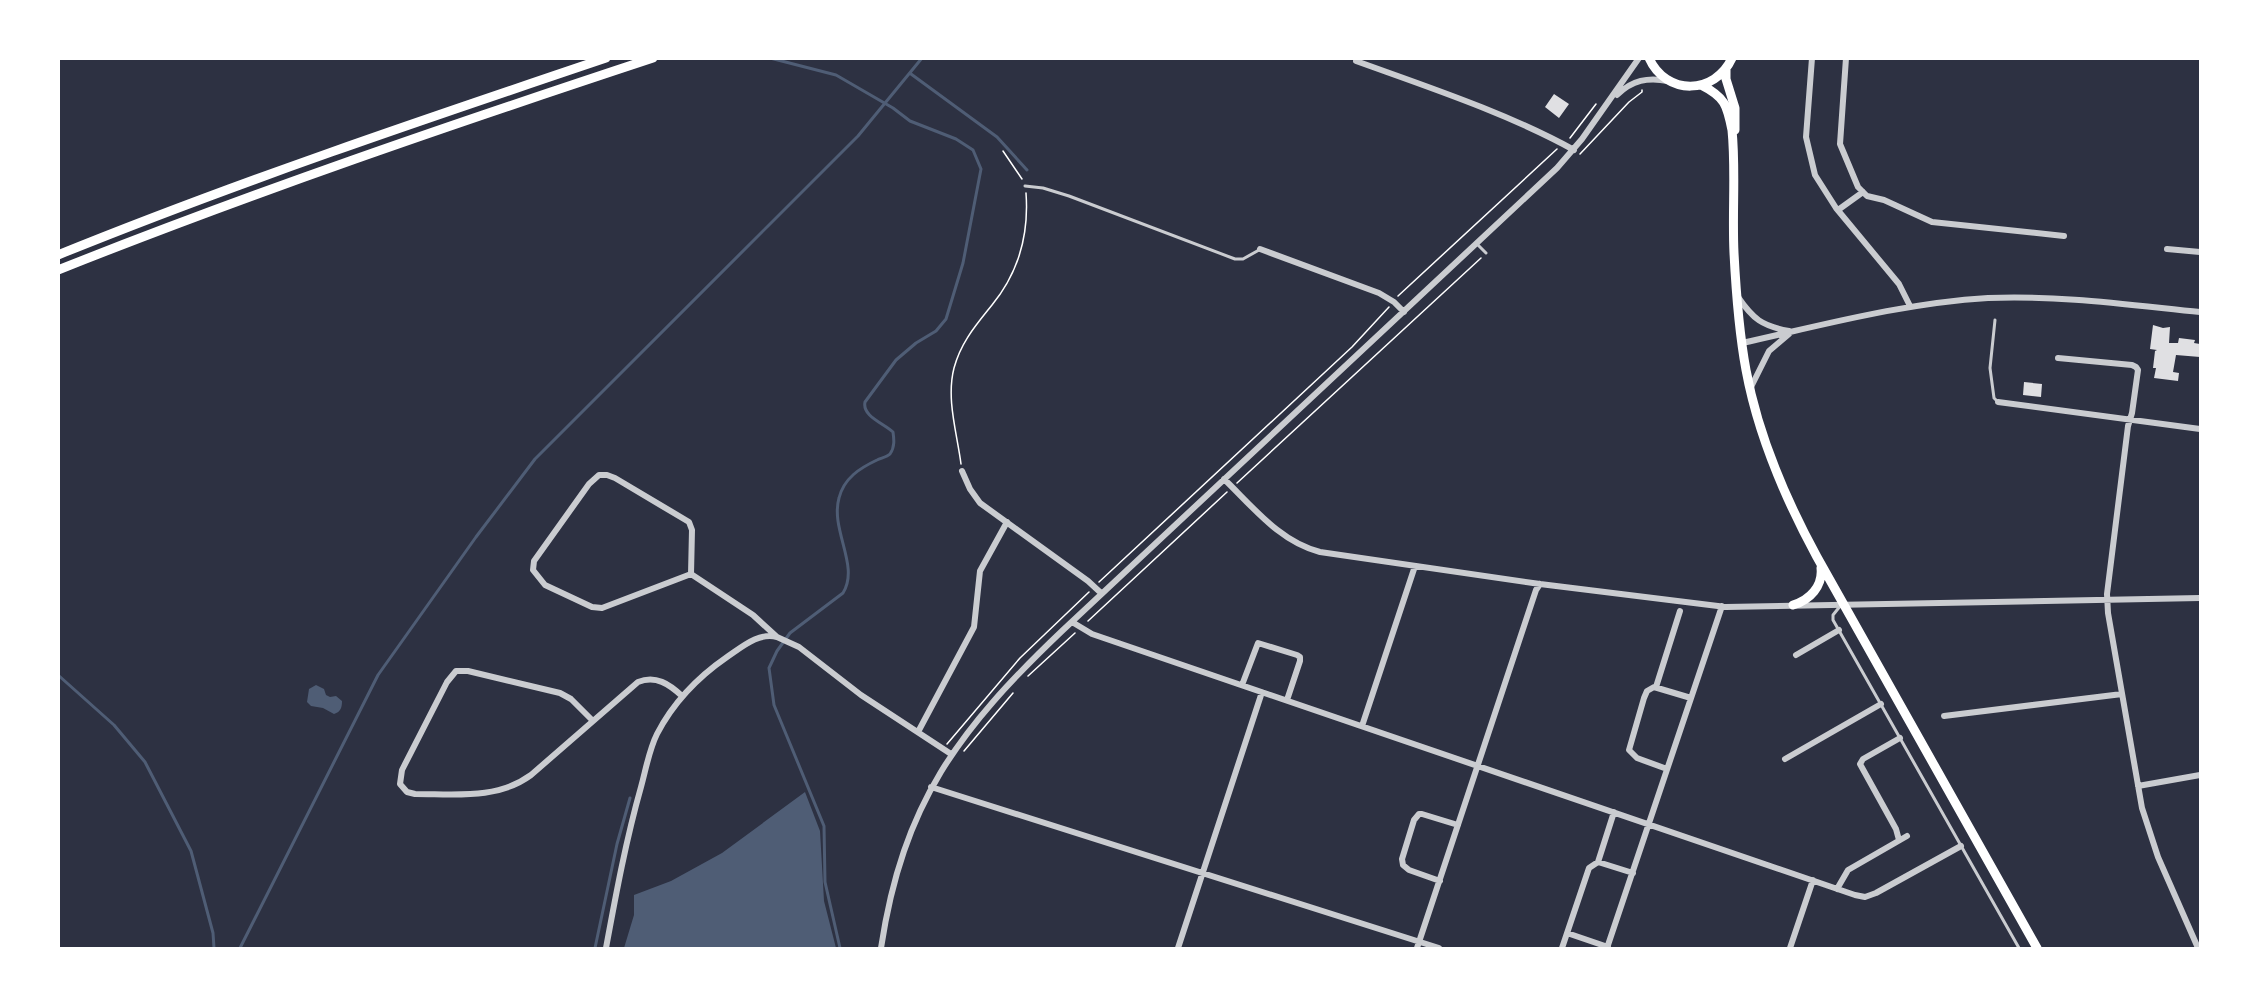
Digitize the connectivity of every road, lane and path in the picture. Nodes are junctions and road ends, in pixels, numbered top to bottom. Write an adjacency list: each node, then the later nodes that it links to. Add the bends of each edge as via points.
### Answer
1 (606, 58): 29 (main road, via 281,170)
2 (653, 58): 30 (main road, via 260,192)
3 (1639, 58): 14 (street)
4 (1649, 58): 10 (main road)
5 (1732, 58): 9 (main road)
6 (1812, 58): 22 (street, via 1806,137 1815,175)
7 (1846, 58): 21 (street, via 1840,144)
8 (1356, 61): 15 (street, via 1434,89)
9 (1726, 70): 11 (main road); 17 (main road, via 1735,108)
10 (1669, 81): 11 (main road, via 1686,87); 14 (street, via 1648,79 1632,84)
11 (1701, 86): 17 (main road, via 1716,93 1725,104)
12 (1642, 92): 19 (path)
13 (1598, 102): 15 (path)
14 (1598, 118): 16 (street)
15 (1563, 144): 16 (street); 32 (path)
16 (1574, 150): 24 (street)
17 (1733, 150): 31 (main road)
18 (1003, 151): 20 (path)
19 (1581, 154)
20 (1025, 186): 25 (lane, via 1070,196 1235,259); 44 (path, via 1027,223 1020,254 999,296 965,339 953,375 951,396)
21 (1863, 192): 22 (street); 23 (street, via 1932,222)
22 (1838, 210): 33 (street, via 1899,284)
23 (2064, 236)
24 (1477, 244): 28 (lane); 34 (street)
25 (1260, 249): 32 (street, via 1357,283)
26 (2167, 249): 27 (street)
27 (2200, 252)
28 (1486, 253): 46 (path)
29 (58, 255)
30 (58, 270)
31 (1737, 296): 37 (street, via 1761,324); 38 (main road)
32 (1394, 302): 34 (street); 52 (path, via 1352,347)
33 (1910, 306): 35 (street, via 2032,297); 37 (street)
34 (1404, 312): 45 (street)
35 (2200, 312)
36 (1995, 320): 41 (lane, via 1990,373 1994,399)
37 (1792, 332): 38 (street); 40 (street, via 1770,348)
38 (1742, 343): 40 (main road)
39 (2058, 358): 42 (street, via 2136,366)
40 (1750, 388): 48 (main road, via 1771,455)
41 (1998, 402): 42 (street)
42 (2130, 420): 43 (street); 55 (street)
43 (2200, 429)
44 (963, 471): 47 (street, via 976,500)
45 (1224, 479): 46 (street); 53 (street)
46 (1232, 487): 49 (street, via 1277,531 1303,547); 61 (path)
47 (1007, 522): 52 (street); 78 (street, via 980,571 974,627)
48 (1817, 557): 56 (main road); 57 (main road, via 1821,571 1818,586 1806,599)
49 (1415, 566): 51 (street); 77 (street)
50 (691, 574): 50 (street, via 689,522 607,475 589,484 533,567 545,585 598,608); 63 (street, via 753,615)
51 (1539, 584): 58 (street); 83 (street)
52 (1095, 587): 53 (street)
53 (1101, 593): 60 (street)
54 (2200, 598): 55 (street)
55 (2107, 600): 56 (street); 70 (street)
56 (1842, 604): 57 (street); 62 (lane, via 1832,616); 110 (main road)
57 (1793, 605): 58 (street)
58 (1722, 606): 72 (street)
59 (1680, 611): 67 (street)
60 (1072, 622): 61 (street); 81 (street, via 999,693)
61 (1081, 628): 65 (path); 66 (street)
62 (1839, 630): 64 (street); 74 (lane)
63 (777, 637): 71 (street, via 766,636 744,646); 78 (street)
64 (1797, 655)
65 (1027, 677)
66 (1242, 685): 68 (street); 73 (street, via 1261,642 1300,657)
67 (1656, 687): 72 (street); 84 (street, via 1646,694 1629,750 1637,758)
68 (1262, 692): 73 (street); 95 (street)
69 (1012, 693): 80 (path)
70 (2122, 693): 75 (street); 86 (street)
71 (682, 696): 76 (street, via 661,681 644,679); 102 (street, via 651,750 627,840)
72 (1691, 698): 84 (street)
73 (1287, 700): 77 (street)
74 (1881, 704): 79 (lane); 82 (street)
75 (1944, 716)
76 (592, 720): 76 (street, via 531,775 502,790 415,794 400,784 402,770 456,671 560,693)
77 (1362, 726): 83 (street)
78 (918, 732): 81 (street)
79 (1900, 738): 92 (street, via 1860,764); 93 (lane)
80 (966, 751)
81 (951, 754): 87 (street)
82 (1785, 759)
83 (1478, 766): 88 (street); 90 (street)
84 (1667, 769): 89 (street)
85 (2200, 775): 86 (street)
86 (2138, 786): 111 (street, via 2157,857)
87 (931, 787): 95 (street); 103 (street, via 901,858)
88 (1614, 812): 89 (street); 94 (street)
89 (1649, 824): 96 (street); 97 (street)
90 (1458, 825): 98 (street); 98 (street, via 1422,814 1414,820 1402,865)
91 (1907, 836): 92 (street)
92 (1899, 840): 99 (street, via 1846,872)
93 (1961, 846): 99 (street, via 1869,896); 109 (lane)
94 (1598, 862): 96 (street); 100 (street, via 1589,868)
95 (1203, 873): 101 (street); 104 (street)
96 (1633, 873): 107 (street)
97 (1813, 880): 99 (street); 108 (street)
98 (1440, 881): 101 (street)
99 (1837, 889)
100 (1568, 933): 106 (street); 107 (street)
101 (1418, 945): 105 (street)
102 (606, 948)
103 (881, 948)
104 (1178, 948)
105 (1439, 948)
106 (1562, 948)
107 (1608, 948)
108 (1790, 948)
109 (2019, 948)
110 (2037, 948)
111 (2198, 948)

